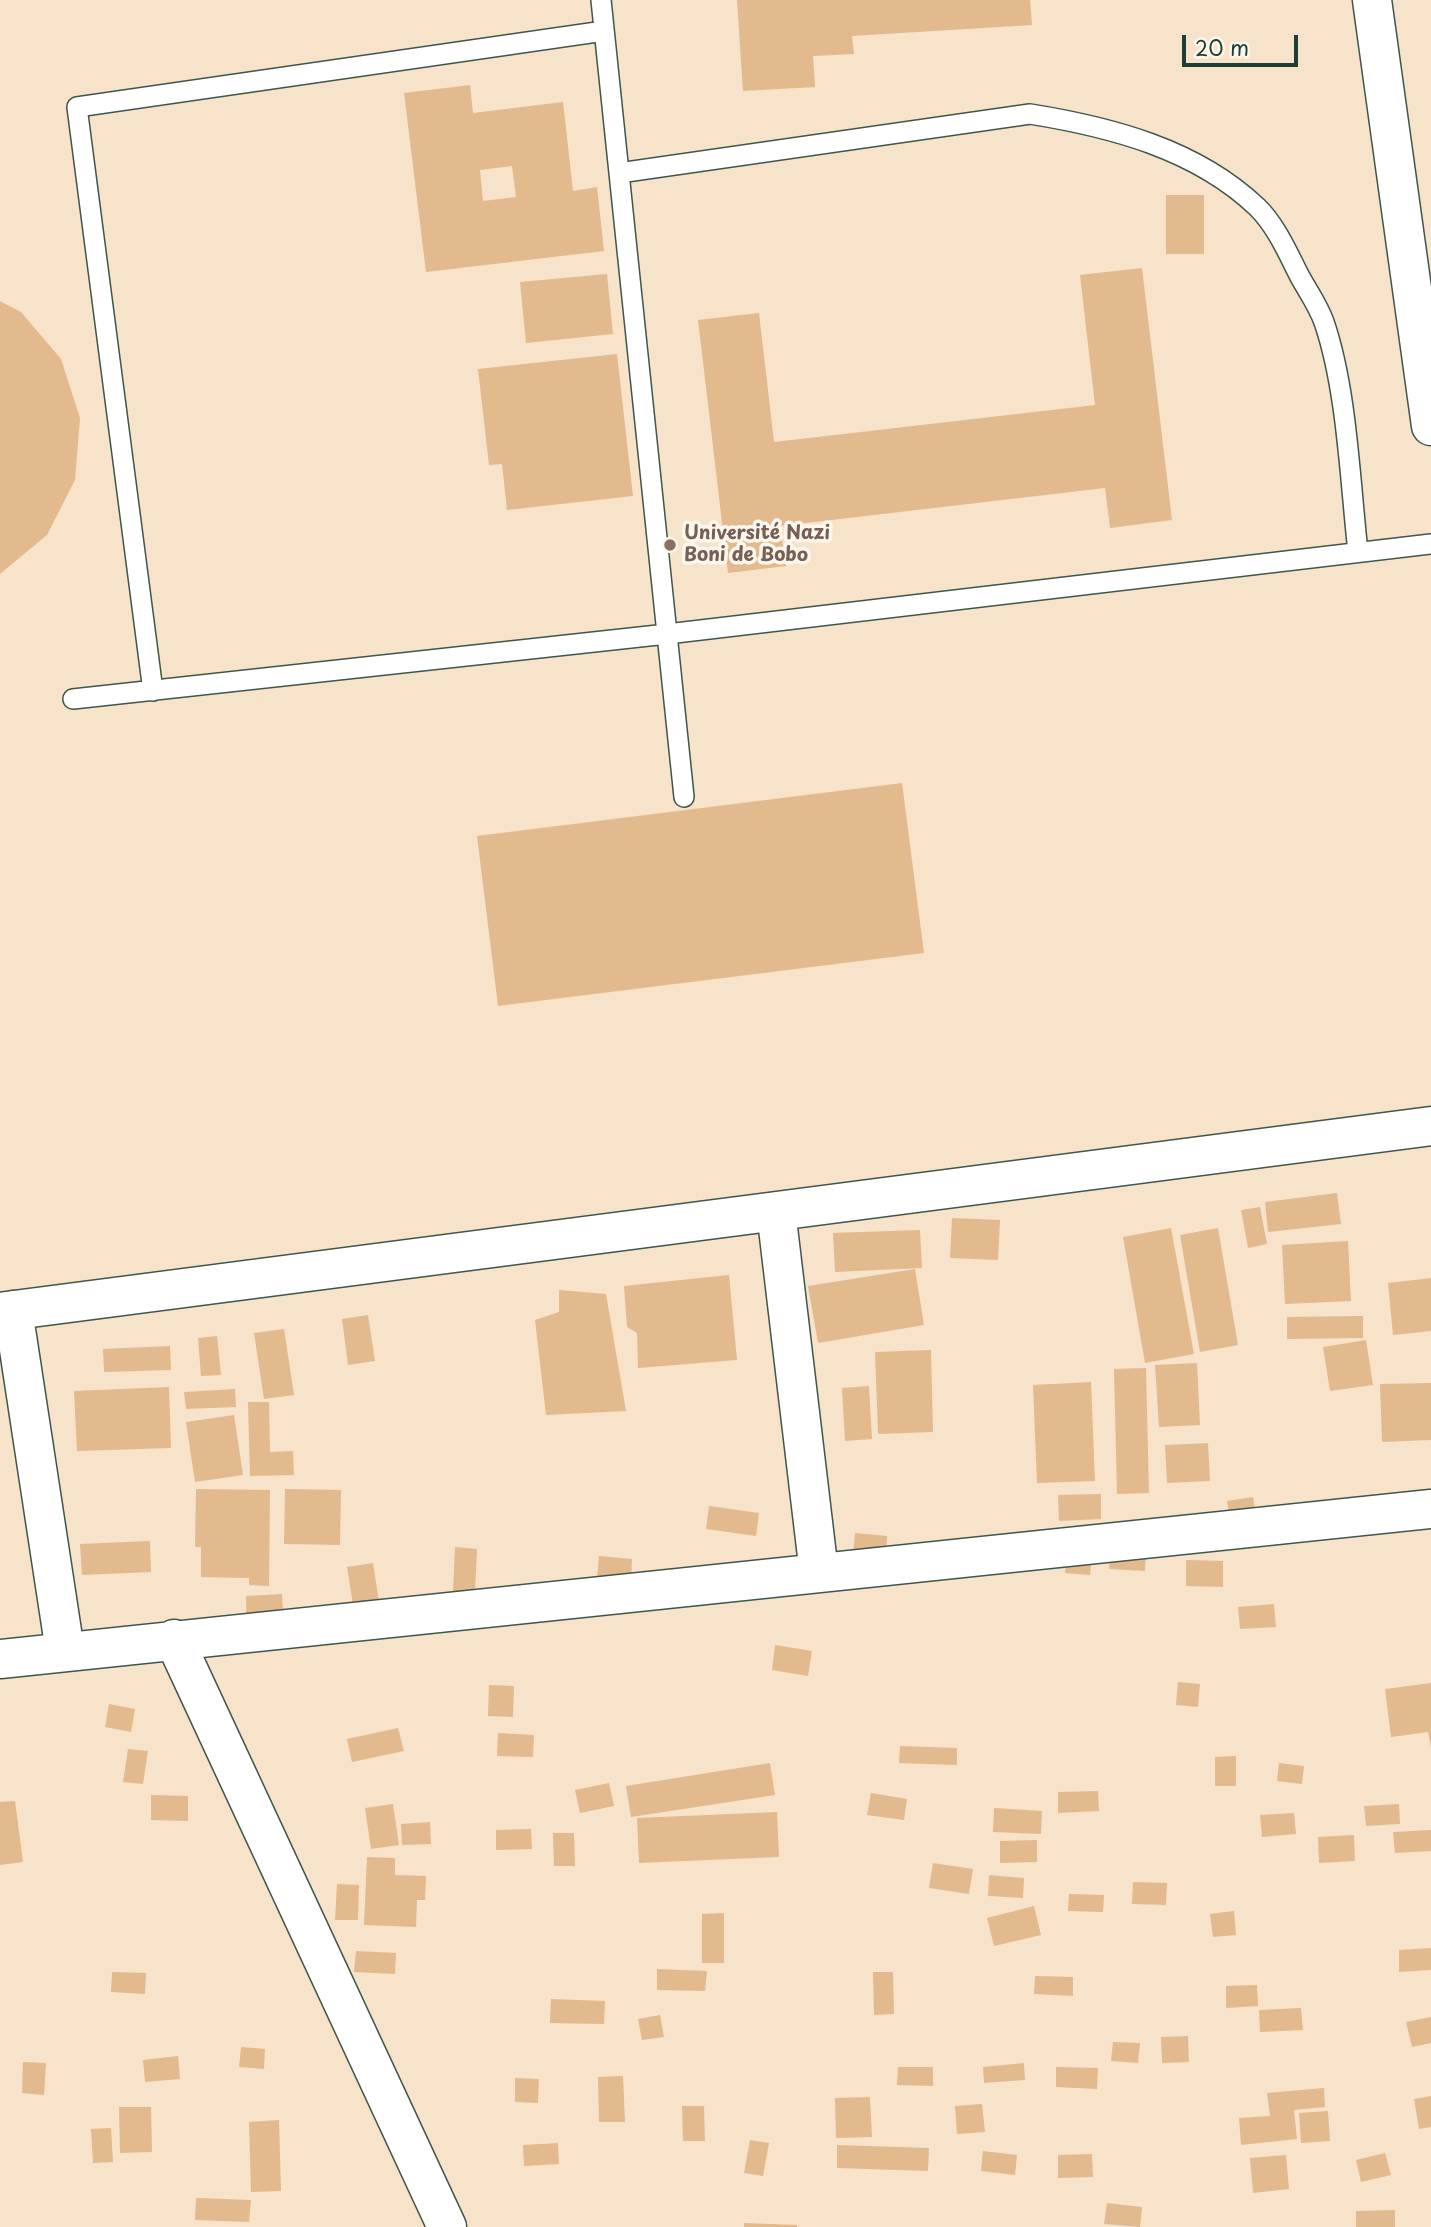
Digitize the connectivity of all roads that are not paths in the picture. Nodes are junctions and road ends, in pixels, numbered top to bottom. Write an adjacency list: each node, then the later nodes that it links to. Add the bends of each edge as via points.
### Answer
1 (601, 0): 3 (lane)
2 (1372, 0): 5 (street)
3 (604, 31): 4 (lane); 9 (lane, via 76,107)
4 (619, 173): 7 (lane, via 1030,114 1090,124 1209,169 1259,208 1323,321 1339,393); 8 (lane)
5 (1431, 426)
6 (1431, 544): 7 (lane)
7 (1358, 552): 8 (lane)
8 (667, 634): 9 (lane); 11 (lane)
9 (153, 691): 10 (lane)
10 (73, 699)
11 (684, 797)
12 (1431, 1126): 13 (street)
13 (776, 1211): 14 (street); 16 (street)
14 (7, 1311): 18 (street)
15 (1431, 1509): 16 (street)
16 (819, 1573): 17 (street)
17 (174, 1639): 18 (street); 20 (street)
18 (65, 1651): 19 (street)
19 (0, 1658)
20 (447, 2227)

